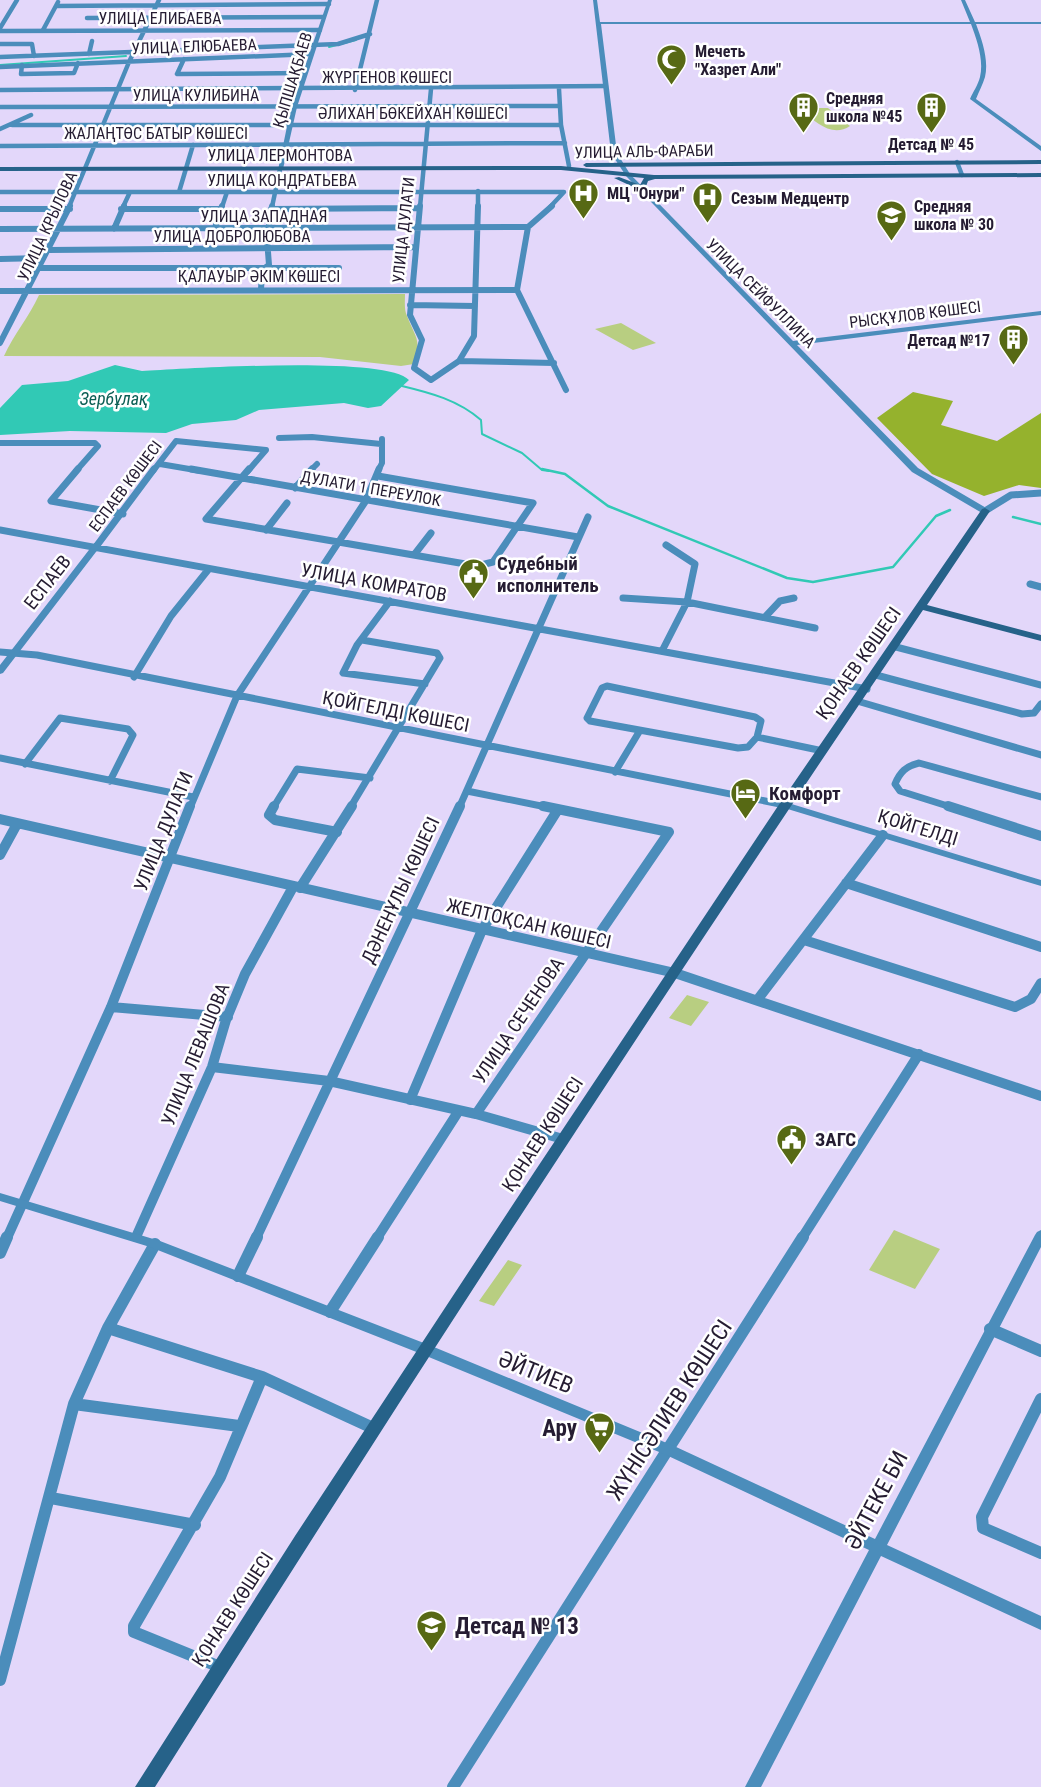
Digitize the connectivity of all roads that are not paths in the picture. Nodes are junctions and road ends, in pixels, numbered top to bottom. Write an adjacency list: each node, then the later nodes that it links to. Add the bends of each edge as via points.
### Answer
1 (17, 0): 15 (street)
2 (377, 0): 20 (street)
3 (595, 0): 12 (street, УЛИЦА СЕЙФУЛЛИНА)
4 (963, 0): 13 (street)
5 (329, 2): 7 (street); 10 (street, ҚЫПШАҚБАЕВ)
6 (57, 3): 8 (street); 16 (street)
7 (158, 3): 8 (street); 9 (street, УЛИЦА КРЫЛОВА)
8 (92, 5): 11 (street)
9 (153, 17): 10 (street); 11 (street); 18 (street, УЛИЦА КРЫЛОВА)
10 (323, 17): 19 (street, ҚЫПШАҚБАЕВ)
11 (86, 18): 17 (street)
12 (598, 23): 13 (street); 37 (street, УЛИЦА СЕЙФУЛЛИНА)
13 (974, 23): 14 (street); 64 (street, via 983,76 973,99)
14 (1041, 23)
15 (0, 29): 16 (street, УЛИЦА ЕЛИБАЕВА)
16 (43, 30): 17 (street, УЛИЦА ЕЛИБАЕВА)
17 (80, 30): 18 (street, УЛИЦА ЕЛИБАЕВА)
18 (145, 30): 19 (street, УЛИЦА ЕЛИБАЕВА); 26 (street, УЛИЦА КРЫЛОВА)
19 (320, 30): 24 (street, ҚЫПШАҚБАЕВ)
20 (370, 34): 24 (street, via 344,44); 44 (street)
21 (92, 41): 27 (street)
22 (190, 41): 25 (street)
23 (0, 44): 29 (street, via 32,44)
24 (317, 45): 25 (street); 28 (street, ҚЫПШАҚБАЕВ)
25 (190, 49): 26 (street)
26 (135, 51): 27 (street); 32 (street, УЛИЦА КРЫЛОВА)
27 (89, 54): 29 (street)
28 (311, 54): 31 (street, УЛИЦА ЕЛЮБАЕВА); 36 (street, ҚЫПШАҚБАЕВ)
29 (34, 56): 30 (street)
30 (0, 57)
31 (184, 59): 32 (street, УЛИЦА ЕЛЮБАЕВА); 36 (street, via 177,74)
32 (130, 61): 33 (street, УЛИЦА ЕЛЮБАЕВА); 41 (street, УЛИЦА КРЫЛОВА)
33 (78, 62): 34 (street, УЛИЦА ЕЛЮБАЕВА); 34 (street, УЛИЦА ЕЛЮБАЕВА, via 74,73 22,74)
34 (22, 65): 35 (street, УЛИЦА ЕЛЮБАЕВА)
35 (0, 67)
36 (304, 73): 43 (street, ҚЫПШАҚБАЕВ)
37 (606, 86): 39 (street, ЖҮРГЕНОВ КӨШЕСІ); 69 (street, УЛИЦА СЕЙФУЛЛИНА, via 614,153)
38 (431, 89): 39 (street, ЖҮРГЕНОВ КӨШЕСІ); 44 (street, ЖҮРГЕНОВ КӨШЕСІ); 45 (street, УЛИЦА ДУЛАТИ)
39 (559, 89): 46 (street)
40 (0, 90): 41 (street, ЖҮРГЕНОВ КӨШЕСІ)
41 (120, 90): 42 (street, ЖҮРГЕНОВ КӨШЕСІ); 48 (street, УЛИЦА КРЫЛОВА)
42 (211, 90): 43 (street, ЖҮРГЕНОВ КӨШЕСІ); 49 (street)
43 (299, 90): 44 (street, ЖҮРГЕНОВ КӨШЕСІ); 50 (street, ҚЫПШАҚБАЕВ)
44 (355, 90)
45 (431, 106): 46 (street, УЛИЦА КУЛИБИНА); 50 (street, УЛИЦА КУЛИБИНА); 55 (street, УЛИЦА ДУЛАТИ)
46 (560, 106): 52 (street)
47 (0, 107): 48 (street, УЛИЦА КУЛИБИНА)
48 (113, 107): 49 (street, УЛИЦА КУЛИБИНА); 54 (street, УЛИЦА КРЫЛОВА)
49 (204, 107): 50 (street, УЛИЦА КУЛИБИНА)
50 (294, 107): 56 (street, ҚЫПШАҚБАЕВ)
51 (31, 115): 53 (street)
52 (561, 124): 55 (street, ӘЛИХАН БӨКЕЙХАН КӨШЕСІ); 58 (street)
53 (12, 125): 54 (street, ӘЛИХАН БӨКЕЙХАН КӨШЕСІ); 57 (street)
54 (105, 125): 56 (street, ӘЛИХАН БӨКЕЙХАН КӨШЕСІ); 60 (street, УЛИЦА КРЫЛОВА)
55 (428, 125): 56 (street, ӘЛИХАН БӨКЕЙХАН КӨШЕСІ); 62 (street, УЛИЦА ДУЛАТИ)
56 (289, 126): 59 (street, ҚЫПШАҚБАЕВ)
57 (0, 129)
58 (565, 143): 62 (street, ЖАЛАҢТӨС БАТЫР КӨШЕСІ); 71 (street)
59 (285, 144): 61 (street, ЖАЛАҢТӨС БАТЫР КӨШЕСІ); 62 (street, ЖАЛАҢТӨС БАТЫР КӨШЕСІ); 75 (street, ҚЫПШАҚБАЕВ)
60 (97, 145): 61 (street, ЖАЛАҢТӨС БАТЫР КӨШЕСІ); 63 (street, ЖАЛАҢТӨС БАТЫР КӨШЕСІ); 73 (street, УЛИЦА КРЫЛОВА)
61 (193, 145): 74 (street)
62 (426, 145): 76 (street, УЛИЦА ДУЛАТИ)
63 (0, 146)
64 (1041, 149)
65 (1041, 155): 67 (main road)
66 (957, 162): 67 (main road, УЛИЦА АЛЬ-ФАРАБИ); 70 (main road, УЛИЦА АЛЬ-ФАРАБИ); 80 (street)
67 (1020, 162): 68 (main road, УЛИЦА АЛЬ-ФАРАБИ)
68 (1041, 162)
69 (621, 163): 70 (main road, УЛИЦА АЛЬ-ФАРАБИ); 71 (main road, УЛИЦА АЛЬ-ФАРАБИ); 78 (street, УЛИЦА СЕЙФУЛЛИНА)
70 (714, 163): 82 (street)
71 (565, 167): 76 (main road, УЛИЦА ЛЕРМОНТОВА); 77 (main road, УЛИЦА АЛЬ-ФАРАБИ)
72 (0, 169): 73 (main road, УЛИЦА ЛЕРМОНТОВА)
73 (87, 169): 74 (main road, УЛИЦА ЛЕРМОНТОВА); 86 (street, УЛИЦА КРЫЛОВА)
74 (186, 169): 75 (main road, УЛИЦА ЛЕРМОНТОВА); 88 (street)
75 (280, 169): 76 (main road, УЛИЦА ЛЕРМОНТОВА); 90 (street)
76 (422, 169): 91 (street, УЛИЦА ДУЛАТИ)
77 (583, 171): 78 (main road, УЛИЦА АЛЬ-ФАРАБИ); 83 (main road)
78 (628, 175): 81 (main road, УЛИЦА АЛЬ-ФАРАБИ); 83 (street, УЛИЦА СЕЙФУЛЛИНА)
79 (1040, 175): 80 (main road, УЛИЦА АЛЬ-ФАРАБИ)
80 (962, 176): 82 (main road, УЛИЦА АЛЬ-ФАРАБИ)
81 (654, 177): 82 (main road, УЛИЦА АЛЬ-ФАРАБИ); 83 (main road, via 645,180)
82 (716, 177)
83 (642, 189): 124 (street, УЛИЦА СЕЙФУЛЛИНА)
84 (478, 191): 91 (street, УЛИЦА КОНДРАТЬЕВА); 98 (street, УЛИЦА КОНДРАТЬЕВА, via 564,192); 103 (street)
85 (0, 192): 86 (street, УЛИЦА КОНДРАТЬЕВА)
86 (77, 192): 87 (street, УЛИЦА КОНДРАТЬЕВА); 94 (street, УЛИЦА КРЫЛОВА)
87 (130, 192): 88 (street, УЛИЦА КОНДРАТЬЕВА); 95 (street)
88 (179, 192): 89 (street, УЛИЦА КОНДРАТЬЕВА)
89 (227, 192): 90 (street, УЛИЦА КОНДРАТЬЕВА); 96 (street)
90 (276, 192): 91 (street, УЛИЦА КОНДРАТЬЕВА); 97 (street)
91 (421, 192): 92 (street, УЛИЦА ДУЛАТИ)
92 (418, 208): 97 (street); 102 (street, УЛИЦА ДУЛАТИ)
93 (0, 209): 94 (street)
94 (69, 209): 99 (street, УЛИЦА КРЫЛОВА)
95 (121, 209): 96 (street); 104 (street)
96 (221, 209): 100 (street)
97 (271, 209): 101 (street)
98 (528, 227): 103 (street, УЛИЦА ЗАПАДНАЯ); 116 (street)
99 (60, 228): 104 (street, УЛИЦА ЗАПАДНАЯ); 105 (street, УЛИЦА ЗАПАДНАЯ); 108 (street, УЛИЦА КРЫЛОВА)
100 (215, 228): 101 (street, УЛИЦА ЗАПАДНАЯ); 104 (street, УЛИЦА ЗАПАДНАЯ)
101 (266, 228): 102 (street, УЛИЦА ЗАПАДНАЯ); 107 (street)
102 (416, 228): 103 (street, УЛИЦА ЗАПАДНАЯ); 106 (street, УЛИЦА ДУЛАТИ)
103 (477, 228): 119 (street)
104 (114, 229)
105 (1, 231)
106 (416, 247): 107 (street, УЛИЦА ДОБРОЛЮБОВА); 115 (street, УЛИЦА ДУЛАТИ)
107 (265, 249): 108 (street, УЛИЦА ДОБРОЛЮБОВА); 111 (street)
108 (48, 250): 109 (street, УЛИЦА КРЫЛОВА)
109 (43, 258): 110 (street); 112 (street, УЛИЦА КРЫЛОВА)
110 (0, 259)
111 (266, 267): 112 (street); 113 (street); 114 (street)
112 (39, 268): 118 (street, УЛИЦА КРЫЛОВА)
113 (339, 268)
114 (261, 290): 115 (street, ҚАЛАУЫР ӘКІМ КӨШЕСІ); 118 (street, ҚАЛАУЫР ӘКІМ КӨШЕСІ)
115 (411, 290): 119 (street, ҚАЛАУЫР ӘКІМ КӨШЕСІ); 120 (street, УЛИЦА ДУЛАТИ)
116 (517, 290): 119 (street, ҚАЛАУЫР ӘКІМ КӨШЕСІ); 126 (street)
117 (0, 291): 118 (street, ҚАЛАУЫР ӘКІМ КӨШЕСІ)
118 (31, 291): 123 (street, УЛИЦА КРЫЛОВА)
119 (474, 291): 121 (street)
120 (410, 305): 121 (street); 125 (street, УЛИЦА ДУЛАТИ, via 423,348 414,368 431,380)
121 (475, 306): 125 (street, via 474,336)
122 (1041, 313): 124 (street, РЫСҚҰЛОВ КӨШЕСІ)
123 (0, 343)
124 (792, 343): 138 (street, УЛИЦА СЕЙФУЛЛИНА, via 915,470)
125 (459, 361): 126 (street)
126 (554, 363): 127 (street)
127 (566, 390)
128 (279, 438): 132 (street, УЛИЦА ДУЛАТИ, via 381,441)
129 (0, 443): 139 (street, via 95,443 98,446 51,501)
130 (160, 464): 133 (street, ДУЛАТИ 1 ПЕРЕУЛОК); 133 (street, ЕСПАЕВ КӨШЕСІ, via 176,441 266,450); 139 (street, ЕСПАЕВ КӨШЕСІ)
131 (317, 464): 134 (street)
132 (378, 477): 136 (street, УЛИЦА ДУЛАТИ); 141 (street, via 528,499 533,503)
133 (241, 479): 134 (street, ДУЛАТИ 1 ПЕРЕУЛОК); 143 (street, via 207,516 210,521)
134 (295, 488): 136 (street, ДУЛАТИ 1 ПЕРЕУЛОК)
135 (1041, 493): 138 (street, via 1001,497)
136 (365, 502): 141 (street, ДУЛАТИ 1 ПЕРЕУЛОК); 146 (street, УЛИЦА ДУЛАТИ)
137 (287, 503): 143 (street)
138 (985, 511): 158 (main road, ҚОНАЕВ КӨШЕСІ)
139 (123, 514): 148 (street, ЕСПАЕВ КӨШЕСІ)
140 (588, 517): 145 (street, ДӘНЕНҰЛЫ КӨШЕСІ)
141 (518, 527): 145 (street, ДУЛАТИ 1 ПЕРЕУЛОК); 149 (street, via 493,562 477,566)
142 (0, 530): 148 (street, УЛИЦА КОМРАТОВ)
143 (266, 530): 146 (street)
144 (432, 533): 149 (street)
145 (578, 537): 160 (street, ДӘНЕНҰЛЫ КӨШЕСІ)
146 (339, 543): 149 (street); 152 (street, УЛИЦА ДУЛАТИ)
147 (666, 545): 157 (street, via 695,564)
148 (95, 548): 150 (street, УЛИЦА КОМРАТОВ); 167 (street, ЕСПАЕВ)
149 (414, 555)
150 (208, 570): 152 (street, УЛИЦА КОМРАТОВ); 170 (street, via 171,616)
151 (1030, 584): 153 (street)
152 (309, 587): 156 (street, УЛИЦА КОМРАТОВ); 174 (street, УЛИЦА ДУЛАТИ)
153 (1041, 587)
154 (623, 598): 157 (street)
155 (794, 598): 159 (street, via 780,601)
156 (390, 601): 160 (street, УЛИЦА КОМРАТОВ); 163 (street)
157 (687, 602): 159 (street); 165 (street)
158 (922, 607): 162 (main road); 164 (main road, ҚОНАЕВ КӨШЕСІ)
159 (765, 617): 161 (street)
160 (538, 628): 165 (street, УЛИЦА КОМРАТОВ); 180 (street, ДӘНЕНҰЛЫ КӨШЕСІ)
161 (815, 628)
162 (1041, 638)
163 (362, 640): 171 (street, УЛИЦА ЛЕВАШОВА, via 440,655); 171 (street, via 343,673)
164 (896, 647): 169 (main road, ҚОНАЕВ КӨШЕСІ); 172 (street)
165 (662, 651): 173 (street, УЛИЦА КОМРАТОВ)
166 (0, 652): 167 (street, ҚОЙГЕЛДІ КӨШЕСІ)
167 (14, 653): 168 (street, ЕСПАЕВ); 170 (street, ҚОЙГЕЛДІ КӨШЕСІ)
168 (0, 671)
169 (876, 675): 173 (main road, ҚОНАЕВ КӨШЕСІ); 176 (street, via 1022,714 1034,713)
170 (134, 677): 174 (street, ҚОЙГЕЛДІ КӨШЕСІ)
171 (425, 684): 177 (street, УЛИЦА ЛЕВАШОВА)
172 (1041, 685)
173 (867, 688): 175 (main road, ҚОНАЕВ КӨШЕСІ)
174 (237, 696): 177 (street, ҚОЙГЕЛДІ КӨШЕСІ); 189 (street, УЛИЦА ДУЛАТИ)
175 (857, 701): 181 (main road, ҚОНАЕВ КӨШЕСІ); 182 (street)
176 (1041, 704)
177 (401, 728): 180 (street, ҚОЙГЕЛДІ КӨШЕСІ); 186 (street, УЛИЦА ЛЕВАШОВА)
178 (639, 732): 179 (street, via 744,748); 179 (street, via 588,720 602,688 622,688 755,717 761,721); 185 (street)
179 (757, 737): 181 (street)
180 (489, 745): 185 (street, ҚОЙГЕЛДІ КӨШЕСІ); 188 (street, ДӘНЕНҰЛЫ КӨШЕСІ)
181 (823, 751): 191 (main road, ҚОНАЕВ КӨШЕСІ)
182 (1041, 755)
183 (0, 758): 184 (street)
184 (25, 764): 187 (street); 187 (street, via 60,718 128,729 132,735)
185 (615, 772): 191 (street, ҚОЙГЕЛДІ КӨШЕСІ)
186 (370, 778): 195 (street, УЛИЦА ЛЕВАШОВА); 195 (street, via 298,769 270,815 275,820)
187 (110, 781): 189 (street)
188 (467, 791): 192 (street, УЛИЦА СЕЧЕНОВА); 203 (street, ДӘНЕНҰЛЫ КӨШЕСІ)
189 (193, 797): 199 (street, УЛИЦА ДУЛАТИ)
190 (1041, 797): 197 (street, via 919,763 909,764 895,784 900,791)
191 (785, 805): 196 (street, ҚОЙГЕЛДІ); 208 (main road, ҚОНАЕВ КӨШЕСІ)
192 (557, 811): 204 (street); 207 (street, УЛИЦА СЕЧЕНОВА, via 668,832)
193 (0, 819): 194 (street, ЖЕЛТОҚСАН КӨШЕСІ)
194 (17, 824): 198 (street); 199 (street, ЖЕЛТОҚСАН КӨШЕСІ)
195 (337, 832): 202 (street, УЛИЦА ЛЕВАШОВА)
196 (883, 835): 200 (street, ҚОЙГЕЛДІ); 201 (street)
197 (1041, 836)
198 (0, 855)
199 (169, 857): 202 (street, ЖЕЛТОҚСАН КӨШЕСІ); 211 (street, УЛИЦА ДУЛАТИ)
200 (1041, 882)
201 (846, 883): 205 (street); 206 (street)
202 (296, 887): 203 (street, ЖЕЛТОҚСАН КӨШЕСІ); 212 (street, УЛИЦА ЛЕВАШОВА, via 262,939)
203 (408, 913): 204 (street, ЖЕЛТОҚСАН КӨШЕСІ); 215 (street, ДӘНЕНҰЛЫ КӨШЕСІ)
204 (482, 930): 207 (street, ЖЕЛТОҚСАН КӨШЕСІ); 217 (street)
205 (804, 940): 209 (street, via 1015,1007 1031,999); 210 (street)
206 (1041, 947)
207 (583, 953): 208 (street, ЖЕЛТОҚСАН КӨШЕСІ); 219 (street, УЛИЦА СЕЧЕНОВА)
208 (675, 973): 210 (street, ЖЕЛТОҚСАН КӨШЕСІ); 220 (main road, ҚОНАЕВ КӨШЕСІ)
209 (1041, 983)
210 (758, 999): 213 (street, ЖЕЛТОҚСАН КӨШЕСІ)
211 (111, 1007): 212 (street); 222 (street, УЛИЦА ДУЛАТИ)
212 (228, 1017): 214 (street, УЛИЦА ЛЕВАШОВА)
213 (919, 1054): 216 (street, ЖЕЛТОҚСАН КӨШЕСІ); 238 (street, ЖҮНІСӘЛИЕВ КӨШЕСІ)
214 (212, 1067): 215 (street); 224 (street, УЛИЦА ЛЕВАШОВА)
215 (330, 1081): 217 (street); 227 (street, ДӘНЕНҰЛЫ КӨШЕСІ)
216 (1041, 1096)
217 (410, 1100): 218 (street)
218 (458, 1112): 219 (street); 228 (street)
219 (476, 1114): 220 (street)
220 (563, 1139): 231 (main road, ҚОНАЕВ КӨШЕСІ)
221 (0, 1197): 222 (street, ӘЙТИЕВ)
222 (24, 1202): 224 (street, ӘЙТИЕВ); 226 (street, УЛИЦА ДУЛАТИ)
223 (1041, 1235): 230 (street, ӘЙТЕКЕ БИ)
224 (136, 1237): 225 (street, ӘЙТИЕВ)
225 (155, 1244): 227 (street, ӘЙТИЕВ); 229 (street)
226 (0, 1253)
227 (238, 1276): 228 (street, ӘЙТИЕВ)
228 (330, 1312): 231 (street, ӘЙТИЕВ)
229 (108, 1328): 233 (street); 235 (street)
230 (990, 1329): 232 (street); 241 (street, ӘЙТЕКЕ БИ)
231 (424, 1349): 237 (main road, ҚОНАЕВ КӨШЕСІ); 238 (street, ӘЙТИЕВ)
232 (1041, 1351)
233 (262, 1377): 236 (street); 237 (street)
234 (1041, 1399): 242 (street, via 982,1517 983,1528)
235 (74, 1404): 236 (street); 239 (street)
236 (239, 1426): 240 (street)
237 (373, 1428): 244 (main road, ҚОНАЕВ КӨШЕСІ)
238 (669, 1450): 241 (street, ӘЙТИЕВ); 247 (street, ЖҮНІСӘЛИЕВ КӨШЕСІ)
239 (51, 1498): 240 (street); 245 (street)
240 (195, 1525): 244 (street, via 135,1621 134,1632)
241 (877, 1547): 243 (street, ӘЙТИЕВ); 248 (street, ӘЙТЕКЕ БИ)
242 (1041, 1553)
243 (1041, 1623)
244 (220, 1667): 246 (main road, ҚОНАЕВ КӨШЕСІ)
245 (0, 1679)
246 (144, 1787)
247 (453, 1787)
248 (753, 1787)

